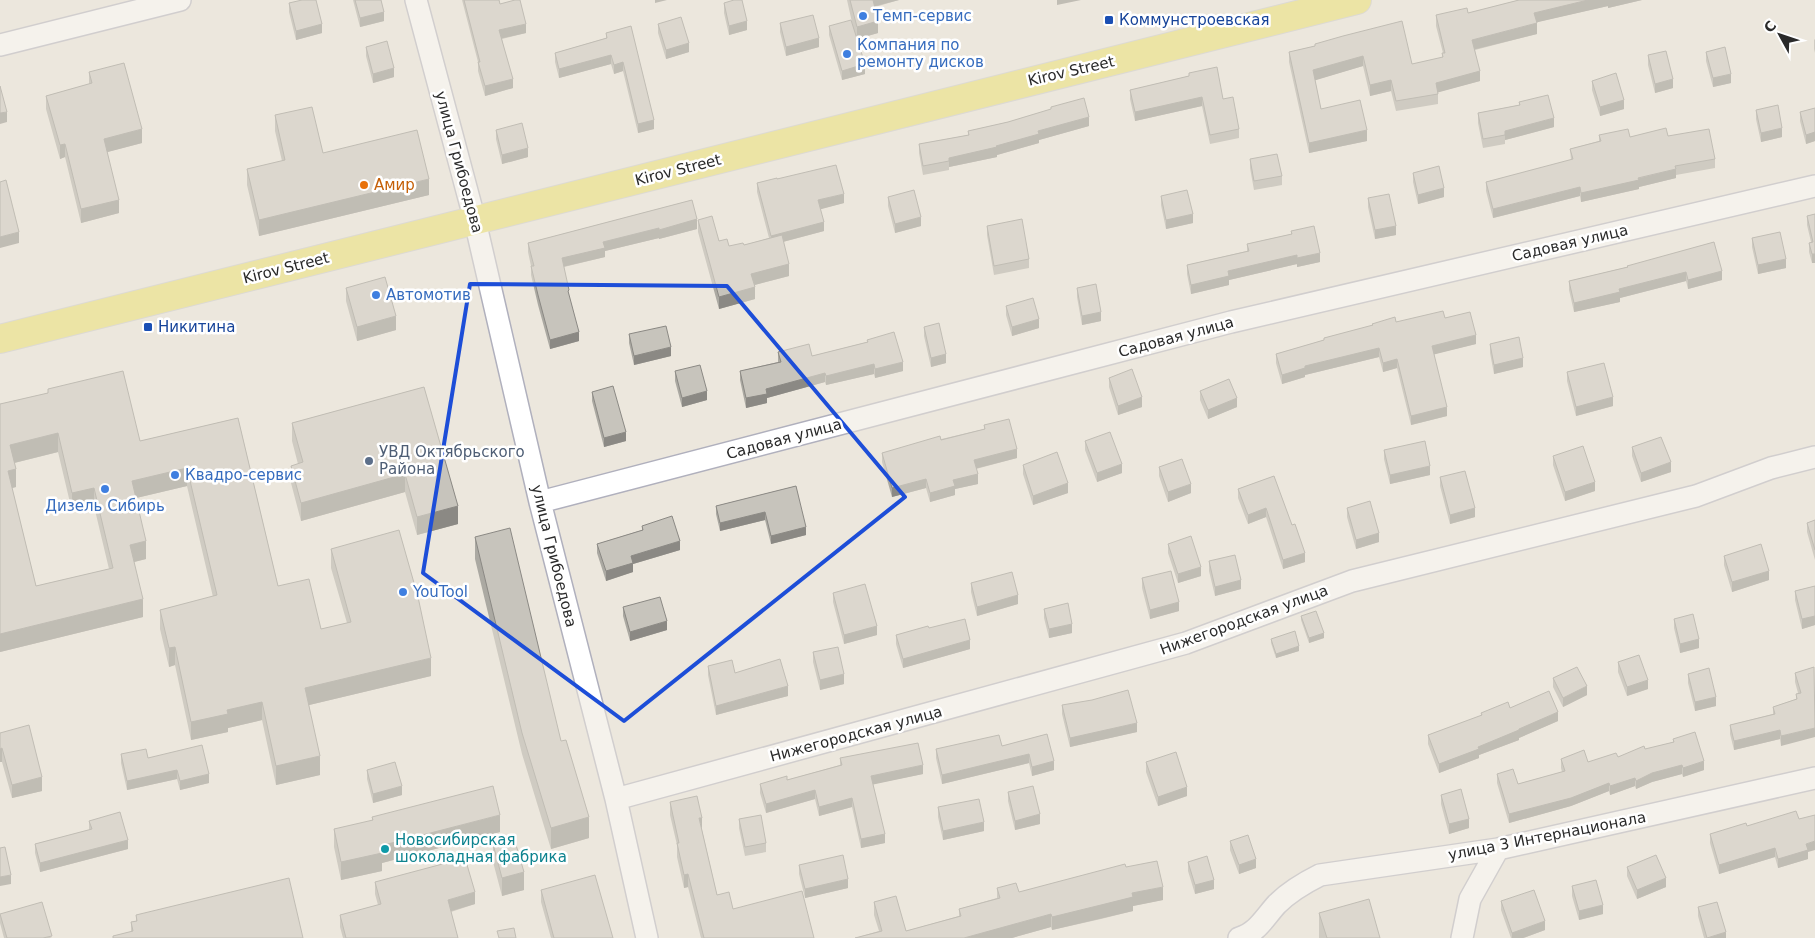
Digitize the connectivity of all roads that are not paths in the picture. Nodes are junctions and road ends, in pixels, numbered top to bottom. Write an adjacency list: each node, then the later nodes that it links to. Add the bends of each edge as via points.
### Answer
1 (180, 0): 4 (street)
2 (416, 0): 6 (street, улица Грибоедова)
3 (1357, 0): 6 (main road, Kirov Street)
4 (0, 45)
5 (1815, 186): 9 (street, Садовая улица, via 1231,322)
6 (475, 221): 7 (main road, Kirov Street); 9 (street, улица Грибоедова)
7 (0, 339)
8 (1815, 457): 11 (street, Нижегородская улица, via 1771,468 1696,496 1352,581 1186,644)
9 (540, 502): 11 (street, улица Грибоедова)
10 (1815, 778): 12 (street, улица 3 Интернационала)
11 (616, 799): 13 (street, улица Грибоедова)
12 (1498, 849): 14 (street, улица 3 Интернационала, via 1320,875 1298,886 1255,930); 15 (street, via 1470,899)
13 (647, 938)
14 (1239, 938)
15 (1462, 938)

